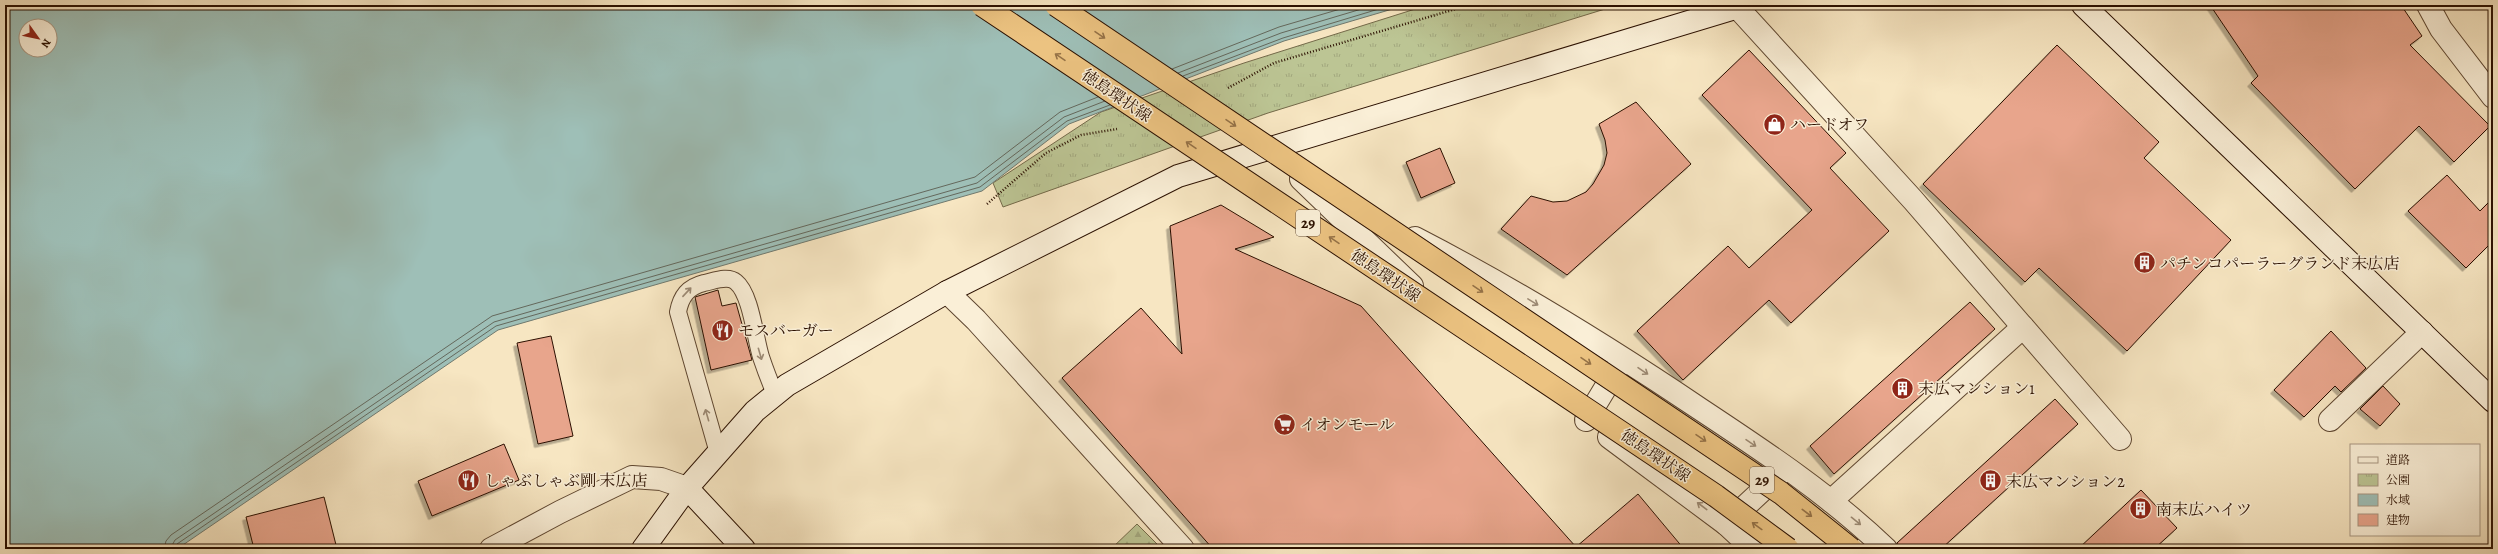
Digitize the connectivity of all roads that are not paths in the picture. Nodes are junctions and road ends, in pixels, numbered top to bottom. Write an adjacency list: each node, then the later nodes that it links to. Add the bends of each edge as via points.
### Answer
1 (982, 5): 28 (main road, 徳島環状線 / 29, one-way to 1, bridge, via 1716,496)
2 (1056, 5): 29 (main road, 29, one-way to 29, bridge, via 1781,492)
3 (2083, 5): 11 (street)
4 (2428, 5): 6 (street, via 2441,29)
5 (1741, 6): 7 (street); 10 (street)
6 (2493, 97)
7 (1256, 152): 8 (street); 9 (street, via 1178,176)
8 (1301, 179): 12 (street, one-way to 12, via 1486,274); 15 (street, via 1455,326)
9 (946, 292): 13 (street); 26 (street, via 976,320)
10 (2023, 327): 17 (street); 21 (street)
11 (2422, 332): 14 (street); 16 (street)
12 (1624, 358): 15 (street); 19 (street, one-way to 19)
13 (775, 394): 18 (street, via 755,411); 18 (lane, one-way to 13, via 678,312 680,301 686,292 695,285 722,279 735,281 744,290 761,357)
14 (2493, 401)
15 (1586, 420): 22 (street, one-way to 15)
16 (2330, 420)
17 (2120, 439)
18 (718, 453): 20 (street)
19 (1787, 467): 21 (street); 22 (street)
20 (687, 488): 23 (street, via 661,478 632,477); 24 (street); 25 (street)
21 (1831, 501): 30 (street, one-way to 30)
22 (1726, 524): 27 (street)
23 (491, 549)
24 (643, 549)
25 (744, 549)
26 (1183, 549)
27 (1753, 549)
28 (1788, 549)
29 (1851, 549)
30 (1886, 549)

